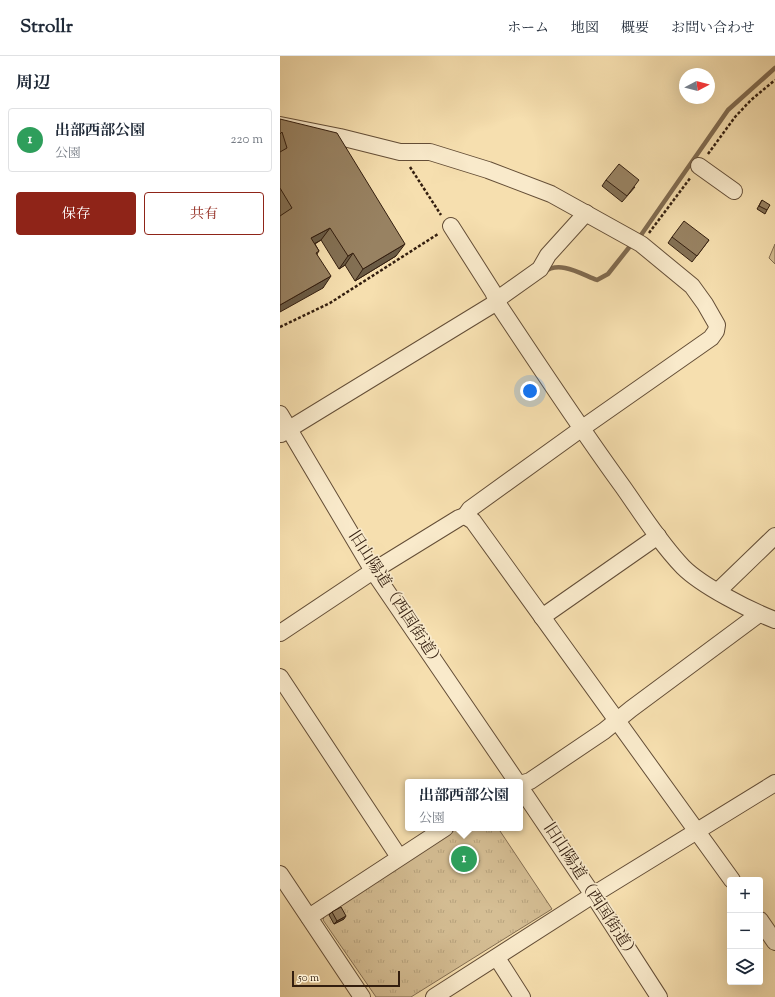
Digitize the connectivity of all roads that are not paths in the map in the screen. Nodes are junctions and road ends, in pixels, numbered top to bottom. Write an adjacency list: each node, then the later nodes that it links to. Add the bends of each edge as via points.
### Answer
1 (280, 125): 4 (street, via 400,152 430,152 539,189)
2 (699, 166): 3 (street)
3 (734, 191)
4 (586, 213): 6 (street, via 548,255 540,269); 8 (street, via 641,244 692,286 717,325 711,338)
5 (451, 226): 6 (street)
6 (497, 300): 8 (street); 9 (street)
7 (280, 414): 9 (street, 旧山陽道（西国街道）)
8 (580, 429): 10 (street, via 470,509); 11 (street)
9 (284, 431): 13 (street, 旧山陽道（西国街道）)
10 (465, 516): 13 (street); 16 (street, via 473,521)
11 (658, 536): 14 (street, via 684,567); 16 (street)
12 (775, 536): 14 (street)
13 (373, 572): 18 (street); 21 (street, 旧山陽道（西国街道）)
14 (718, 590): 15 (street)
15 (759, 614): 17 (street); 20 (street)
16 (542, 617): 20 (street)
17 (775, 620)
18 (280, 633)
19 (280, 677): 27 (street)
20 (617, 721): 23 (street); 26 (street)
21 (515, 779)
22 (775, 783): 26 (street)
23 (523, 784)
24 (523, 790): 30 (street, 旧山陽道（西国街道）)
25 (440, 831): 27 (street)
26 (698, 832): 29 (street); 30 (street)
27 (399, 857): 31 (street)
28 (280, 874): 31 (street)
29 (730, 877)
30 (593, 895): 34 (street); 38 (street, 旧山陽道（西国街道）)
31 (309, 917): 35 (street)
32 (763, 924): 33 (street)
33 (775, 942)
34 (496, 958): 36 (street); 37 (street)
35 (362, 997)
36 (434, 997)
37 (522, 997)
38 (659, 997)

